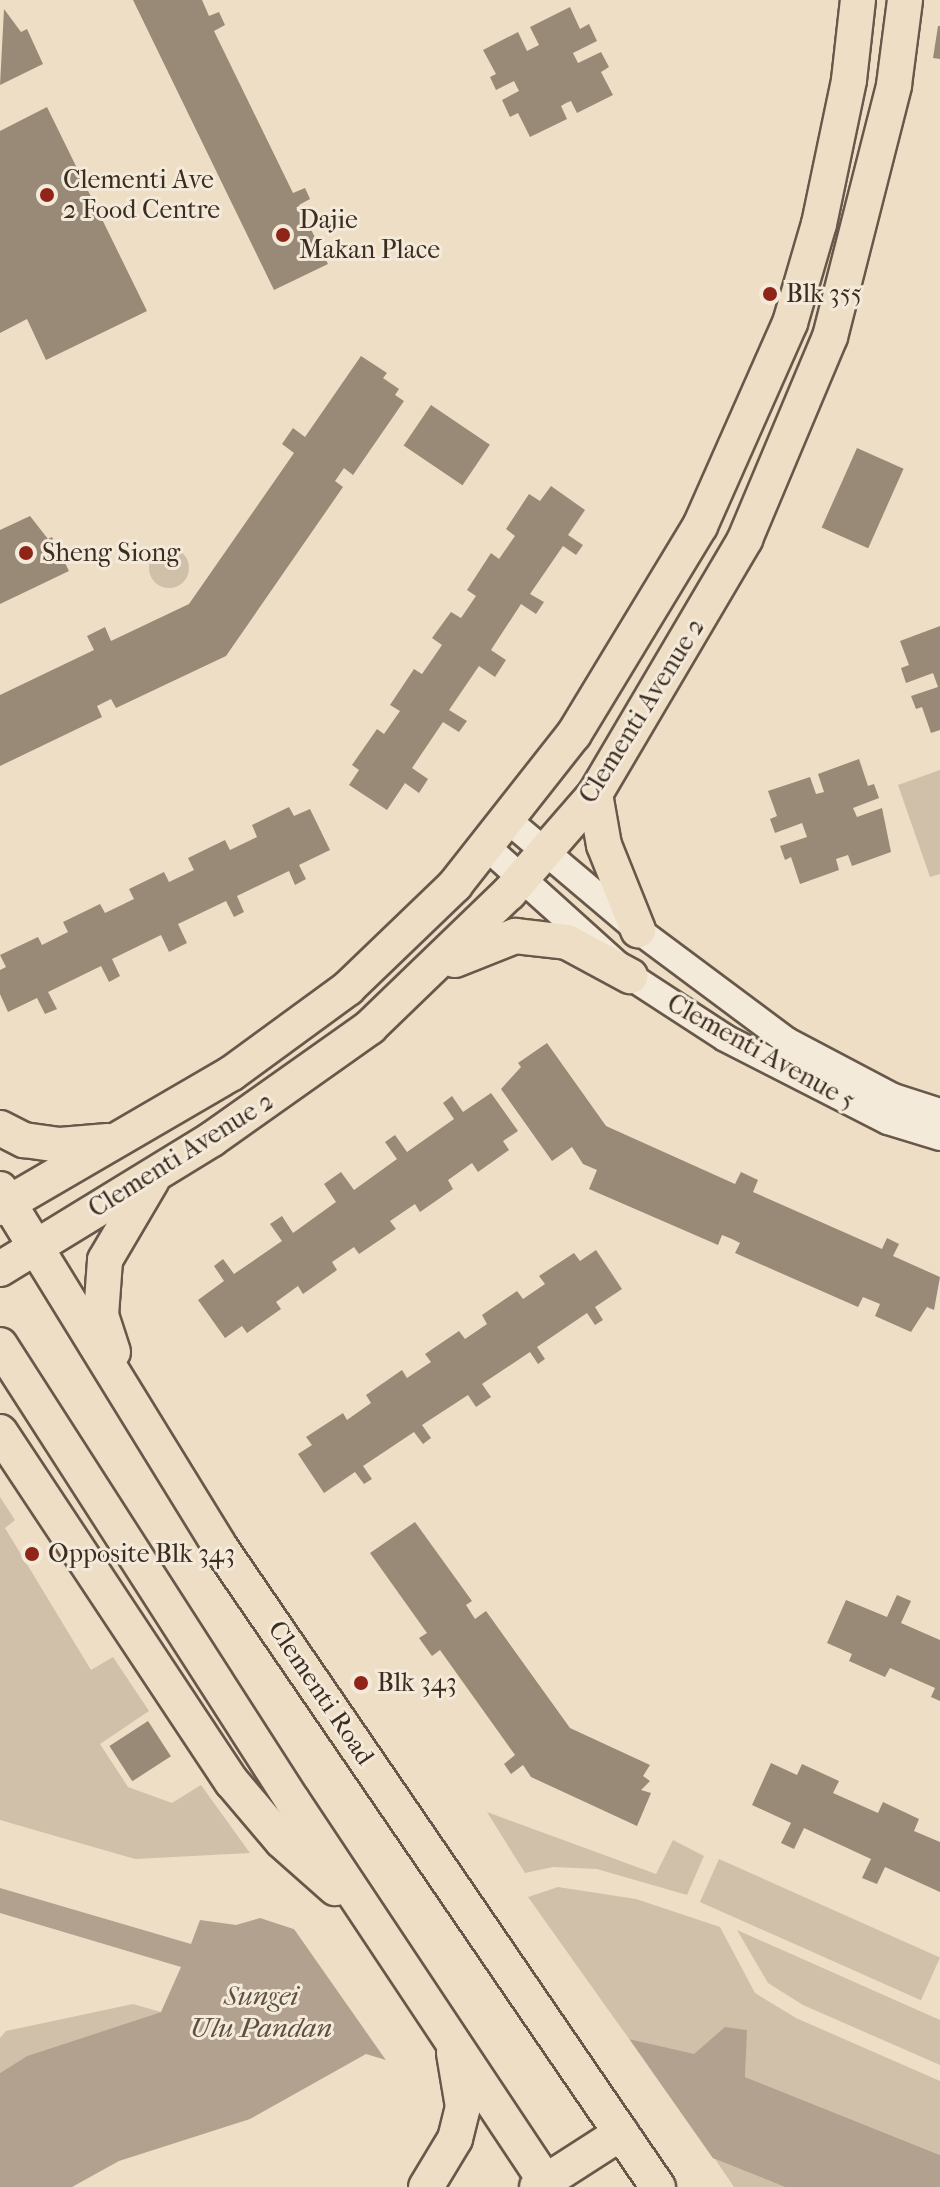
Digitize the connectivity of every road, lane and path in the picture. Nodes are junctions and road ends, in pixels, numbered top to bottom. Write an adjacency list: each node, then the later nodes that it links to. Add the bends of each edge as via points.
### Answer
1 (858, 0): 3 (main road, Clementi Avenue 2, via 849,80 819,224 790,323 700,526)
2 (905, 0): 4 (main road, Clementi Avenue 2, via 894,85 861,233 830,337 745,539)
3 (616, 665): 4 (main road, via 626,681); 6 (main road, Clementi Avenue 2)
4 (658, 688): 5 (main road, Clementi Avenue 2)
5 (595, 794): 8 (main road, Clementi Avenue 2); 10 (main road, via 604,845)
6 (509, 821): 7 (main road, Clementi Avenue 2); 8 (street, Clementi Avenue 5)
7 (488, 848): 9 (street, Clementi Avenue 5); 16 (main road, Clementi Avenue 2, via 400,942 348,988 232,1073)
8 (546, 853): 9 (main road, Clementi Avenue 2); 10 (street, Clementi Avenue 5)
9 (522, 880): 11 (main road, Clementi Avenue 2); 12 (street, Clementi Avenue 5)
10 (638, 930): 13 (street, Clementi Avenue 5, via 787,1041 893,1097)
11 (430, 973): 12 (main road, via 481,945 515,936 567,942); 17 (main road, Clementi Avenue 2, via 307,1075)
12 (630, 976): 15 (street, Clementi Avenue 5, via 725,1038 888,1121)
13 (940, 1112)
14 (0, 1128): 16 (main road, via 24,1140 60,1145)
15 (940, 1137)
16 (116, 1140): 18 (main road, Clementi Avenue 2)
17 (156, 1175): 19 (main road, Clementi Avenue 2); 22 (main road, via 105,1260 101,1315)
18 (3, 1200): 19 (main road, Clementi Road)
19 (36, 1247): 20 (main road, Clementi Avenue 2); 22 (main road, Clementi Road)
20 (0, 1269)
21 (0, 1345): 24 (main road)
22 (126, 1394): 26 (main road, Clementi Road, via 218,1544)
23 (0, 1432): 24 (main road, via 232,1782 282,1841)
24 (371, 1920): 25 (main road)
25 (450, 2037): 28 (main road); 29 (main road, via 463,2107 455,2139)
26 (621, 2133): 27 (main road, Clementi Road); 28 (main road)
27 (650, 2184)
28 (544, 2185)
29 (426, 2187)

